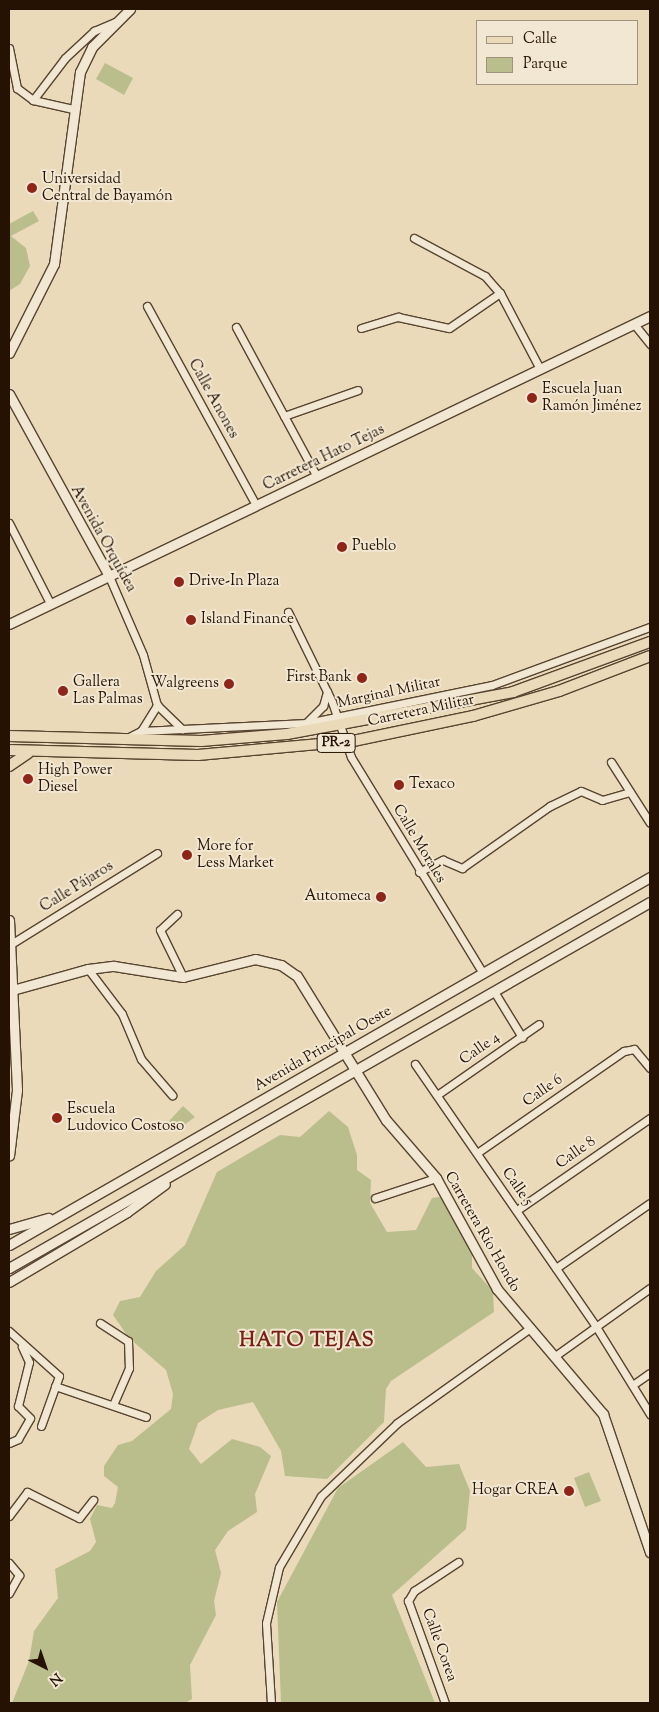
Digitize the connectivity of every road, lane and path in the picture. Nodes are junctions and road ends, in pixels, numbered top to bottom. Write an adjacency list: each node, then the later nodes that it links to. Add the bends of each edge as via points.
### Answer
1 (130, 9): 2 (street)
2 (118, 21): 4 (street, via 94,31 65,58); 5 (street, via 86,58)
3 (9, 48): 4 (street, via 18,88)
4 (33, 100): 5 (street)
5 (73, 109): 14 (street, via 54,264)
6 (414, 238): 7 (street, via 484,276)
7 (500, 293): 12 (street, via 448,328 398,317); 15 (street)
8 (147, 306): 20 (street, Calle Anones)
9 (650, 316): 10 (street, Carretera Hato Tejas)
10 (634, 324): 13 (street); 15 (street, Carretera Hato Tejas)
11 (236, 327): 18 (street)
12 (361, 328)
13 (650, 344)
14 (9, 353)
15 (540, 369): 19 (street, Carretera Hato Tejas)
16 (358, 390): 18 (street)
17 (9, 394): 22 (street, Avenida Orquídea)
18 (284, 416): 19 (street)
19 (317, 477): 20 (street, Carretera Hato Tejas)
20 (256, 505): 22 (street, Carretera Hato Tejas)
21 (9, 523): 23 (street)
22 (108, 574): 23 (street, Carretera Hato Tejas); 30 (street, Avenida Orquídea, via 143,655)
23 (50, 603): 25 (street, Carretera Hato Tejas)
24 (288, 612): 29 (street, Calle Morales)
25 (9, 624)
26 (650, 627): 31 (street, Marginal Militar, via 492,685)
27 (650, 642): 31 (main road, Carretera Militar / PR-2, via 513,692)
28 (650, 656): 37 (main road, Carretera Militar / PR-2, via 559,691 473,716)
29 (327, 692): 31 (street, Calle Morales); 32 (street, via 323,706)
30 (158, 705): 33 (street); 34 (street)
31 (339, 721): 32 (street, Marginal Militar); 36 (main road, Carretera Militar / PR-2, via 201,742); 37 (street, Calle Morales)
32 (307, 723): 33 (street, Marginal Militar)
33 (182, 729): 34 (street, Marginal Militar)
34 (142, 731): 36 (street, Marginal Militar)
35 (9, 736): 36 (main road, Carretera Militar / PR-2)
36 (125, 740)
37 (346, 742): 39 (main road, Carretera Militar / PR-2, via 198,755); 45 (street, Calle Morales)
38 (9, 750): 39 (main road, Carretera Militar / PR-2)
39 (32, 751): 41 (main road)
40 (611, 762): 42 (street)
41 (9, 766)
42 (630, 792): 43 (street); 45 (street, via 602,800 581,791 550,806 462,868 443,860)
43 (650, 823)
44 (157, 853): 50 (street, Calle Pájaros)
45 (419, 872): 52 (street, Calle Morales)
46 (650, 877): 52 (street, Avenida Principal Oeste)
47 (650, 902): 56 (street)
48 (177, 914): 54 (street, via 160,930)
49 (9, 920): 50 (street)
50 (11, 944): 53 (street)
51 (88, 969): 54 (street, Carretera Río Hondo, via 114,966); 55 (street, Carretera Río Hondo); 63 (street, via 117,1005 141,1059)
52 (482, 972): 59 (street, Avenida Principal Oeste)
53 (11, 973): 55 (street)
54 (183, 977): 59 (street, Carretera Río Hondo, via 255,959 281,964 297,976)
55 (16, 989): 67 (street, via 17,1090)
56 (495, 993): 58 (street); 62 (street)
57 (539, 1024): 58 (street, Calle 4)
58 (522, 1037): 64 (street, Calle 4)
59 (345, 1053): 62 (street, Carretera Río Hondo); 73 (street, Avenida Principal Oeste)
60 (415, 1064): 64 (street, Calle 5)
61 (650, 1068): 66 (street, Calle 6, via 634,1049 624,1051)
62 (356, 1071): 68 (street); 69 (street, Carretera Río Hondo, via 386,1120)
63 (172, 1095)
64 (437, 1096): 66 (street, Calle 5)
65 (650, 1118): 72 (street, Calle 8)
66 (477, 1153): 72 (street, Calle 5)
67 (9, 1156)
68 (178, 1172): 76 (street); 78 (street, via 127,1212)
69 (436, 1178): 70 (street); 82 (street, Carretera Río Hondo, via 497,1289)
70 (375, 1198)
71 (650, 1203): 77 (street)
72 (517, 1210): 77 (street, Calle 5)
73 (67, 1212): 74 (street); 75 (street, Avenida Principal Oeste)
74 (9, 1229)
75 (9, 1245)
76 (9, 1268)
77 (556, 1268): 81 (street, Calle 5)
78 (9, 1282)
79 (650, 1288): 81 (street)
80 (100, 1323): 89 (street, via 128,1342 129,1368)
81 (595, 1325): 85 (street); 87 (street, Calle 5)
82 (529, 1329): 85 (street, Carretera Río Hondo); 100 (street, via 397,1423 321,1496 279,1567 266,1623)
83 (9, 1331): 84 (street)
84 (22, 1347): 88 (street, via 56,1372); 93 (street, via 28,1362 18,1406 30,1418 18,1438)
85 (555, 1356): 96 (street, Carretera Río Hondo, via 603,1414)
86 (650, 1373): 87 (street)
87 (634, 1384): 90 (street, Calle 5)
88 (55, 1386): 89 (street); 92 (street)
89 (113, 1405): 91 (street)
90 (650, 1414)
91 (146, 1417)
92 (41, 1426)
93 (9, 1442)
94 (93, 1500): 95 (street, via 79,1518 27,1492)
95 (9, 1516)
96 (650, 1552)
97 (458, 1562): 101 (street, Calle Corea, via 414,1591 408,1601)
98 (9, 1563): 99 (street, via 19,1575)
99 (9, 1593)
100 (271, 1703)
101 (445, 1703)

